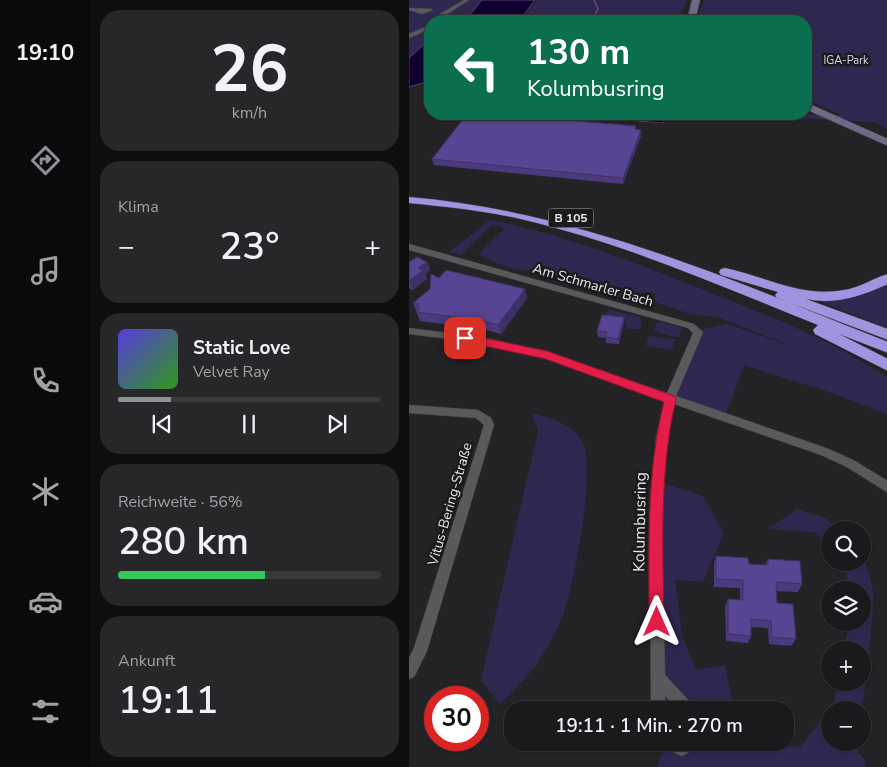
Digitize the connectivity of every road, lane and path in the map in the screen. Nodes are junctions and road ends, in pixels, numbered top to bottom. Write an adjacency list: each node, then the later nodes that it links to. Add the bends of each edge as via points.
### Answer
1 (467, 0): 3 (street)
2 (696, 0): 4 (street)
3 (442, 15)
4 (692, 15)
5 (424, 30): 6 (street)
6 (409, 36)
7 (812, 107): 9 (street)
8 (812, 107): 10 (street)
9 (887, 137)
10 (887, 143)
11 (409, 193): 14 (highway, B 105, via 480,200 557,215 600,226)
12 (409, 200): 16 (highway, B 105, via 501,210 568,226)
13 (409, 247): 21 (street, Am Schmarler Bach, via 697,329 698,336)
14 (725, 272): 15 (highway, via 744,275 796,293 827,297 858,291); 18 (highway, B 105)
15 (887, 278)
16 (777, 303): 19 (highway, B 105); 20 (highway, via 790,315)
17 (409, 331): 21 (street, via 482,340 547,356)
18 (887, 335)
19 (887, 348)
20 (887, 366)
21 (670, 399): 23 (street, via 825,452 851,464); 25 (street, Kolumbusring, via 659,458)
22 (409, 409): 24 (street, Vitus-Bering-Straße, via 478,414 489,425 420,651)
23 (887, 488)
24 (409, 672)
25 (657, 677): 26 (street, Kolumbusring); 27 (street)
26 (658, 701)
27 (680, 701)

